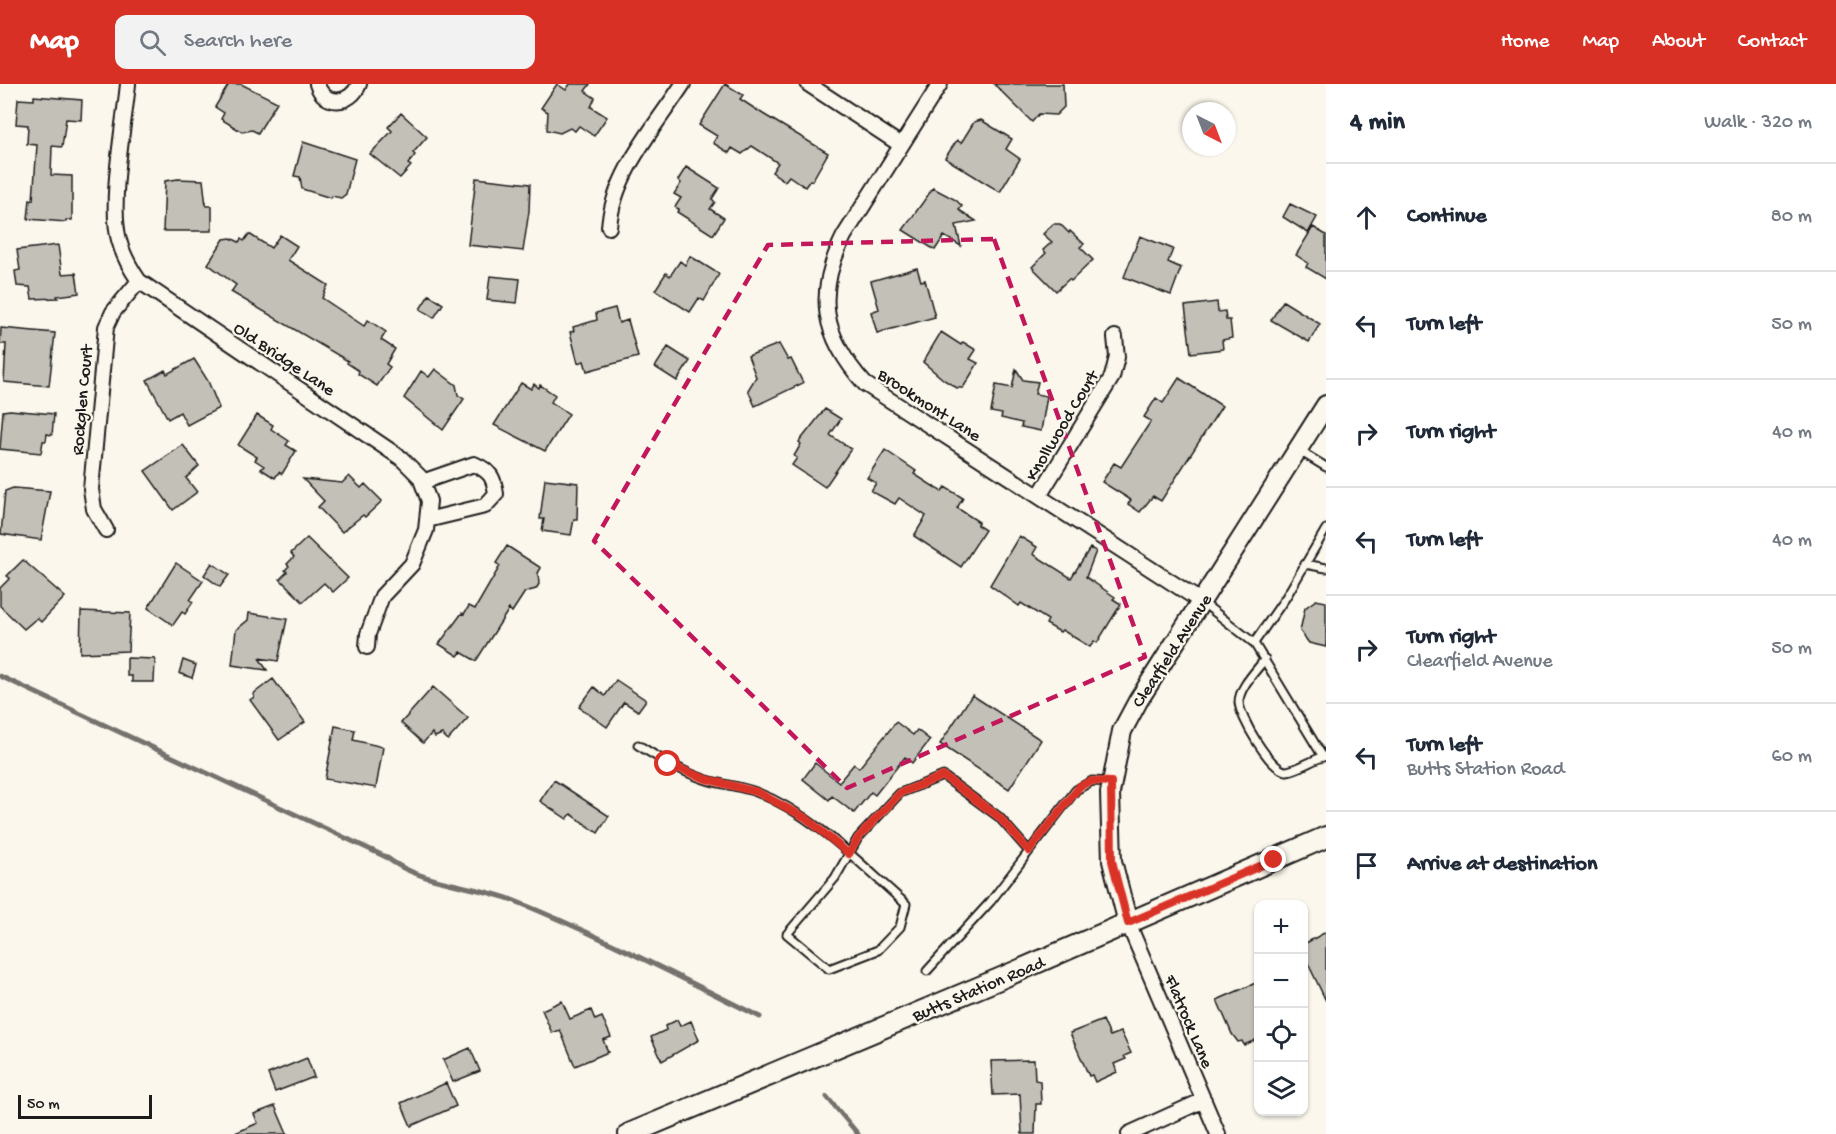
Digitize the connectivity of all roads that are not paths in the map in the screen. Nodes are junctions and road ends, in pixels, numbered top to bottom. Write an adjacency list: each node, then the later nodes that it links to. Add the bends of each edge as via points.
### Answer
1 (128, 84): 9 (street, Old Bridge Lane, via 116,211 118,239 127,264)
2 (317, 84): 3 (street, via 328,99 340,102 350,98)
3 (359, 84)
4 (682, 84): 8 (street, via 620,181 610,206)
5 (808, 84): 7 (street)
6 (940, 84): 7 (street, Brookmont Lane)
7 (901, 145): 15 (street, Brookmont Lane, via 832,261 826,305 833,341 865,384)
8 (609, 226)
9 (139, 281): 14 (street, Old Bridge Lane, via 401,458); 18 (street, Rockglen Court, via 113,312 106,327 91,489 94,509)
10 (1114, 337): 15 (street, Knollwood Court, via 1117,357 1112,376)
11 (1326, 405): 12 (street, Clearfield Avenue)
12 (1298, 450): 13 (lane); 21 (street, Clearfield Avenue)
13 (1326, 467)
14 (422, 482): 16 (street, Old Bridge Lane, via 429,501); 16 (street, via 474,464 494,480 496,494 485,506)
15 (1039, 496): 21 (street, Brookmont Lane)
16 (427, 520): 23 (street, Old Bridge Lane, via 412,564 382,596)
17 (1326, 529): 19 (lane)
18 (106, 530)
19 (1305, 564): 20 (lane); 22 (lane)
20 (1326, 568)
21 (1202, 602): 22 (lane); 27 (street, Clearfield Avenue, via 1122,731)
22 (1254, 643): 24 (lane)
23 (367, 647)
24 (1265, 659): 26 (lane); 26 (lane, via 1239,701 1241,712 1268,759 1278,769 1287,771)
25 (638, 745): 30 (lane, via 668,764 757,792 806,818)
26 (1324, 757)
27 (1111, 782): 29 (lane, via 1092,781 1080,786); 31 (street, Clearfield Avenue, via 1112,861)
28 (1326, 837): 31 (main road, Butts Station Road)
29 (1029, 851): 30 (lane, via 999,817 943,776 900,793 858,838); 32 (lane, via 991,901)
30 (849, 854): 30 (lane, via 836,878 787,934 828,969 878,950 900,927 906,904)
31 (1128, 923): 33 (street, Flatrock Lane); 34 (main road, Butts Station Road)
32 (927, 971)
33 (1204, 1100): 35 (street); 36 (street, Flatrock Lane)
34 (629, 1134)
35 (1130, 1134)
36 (1218, 1134)

